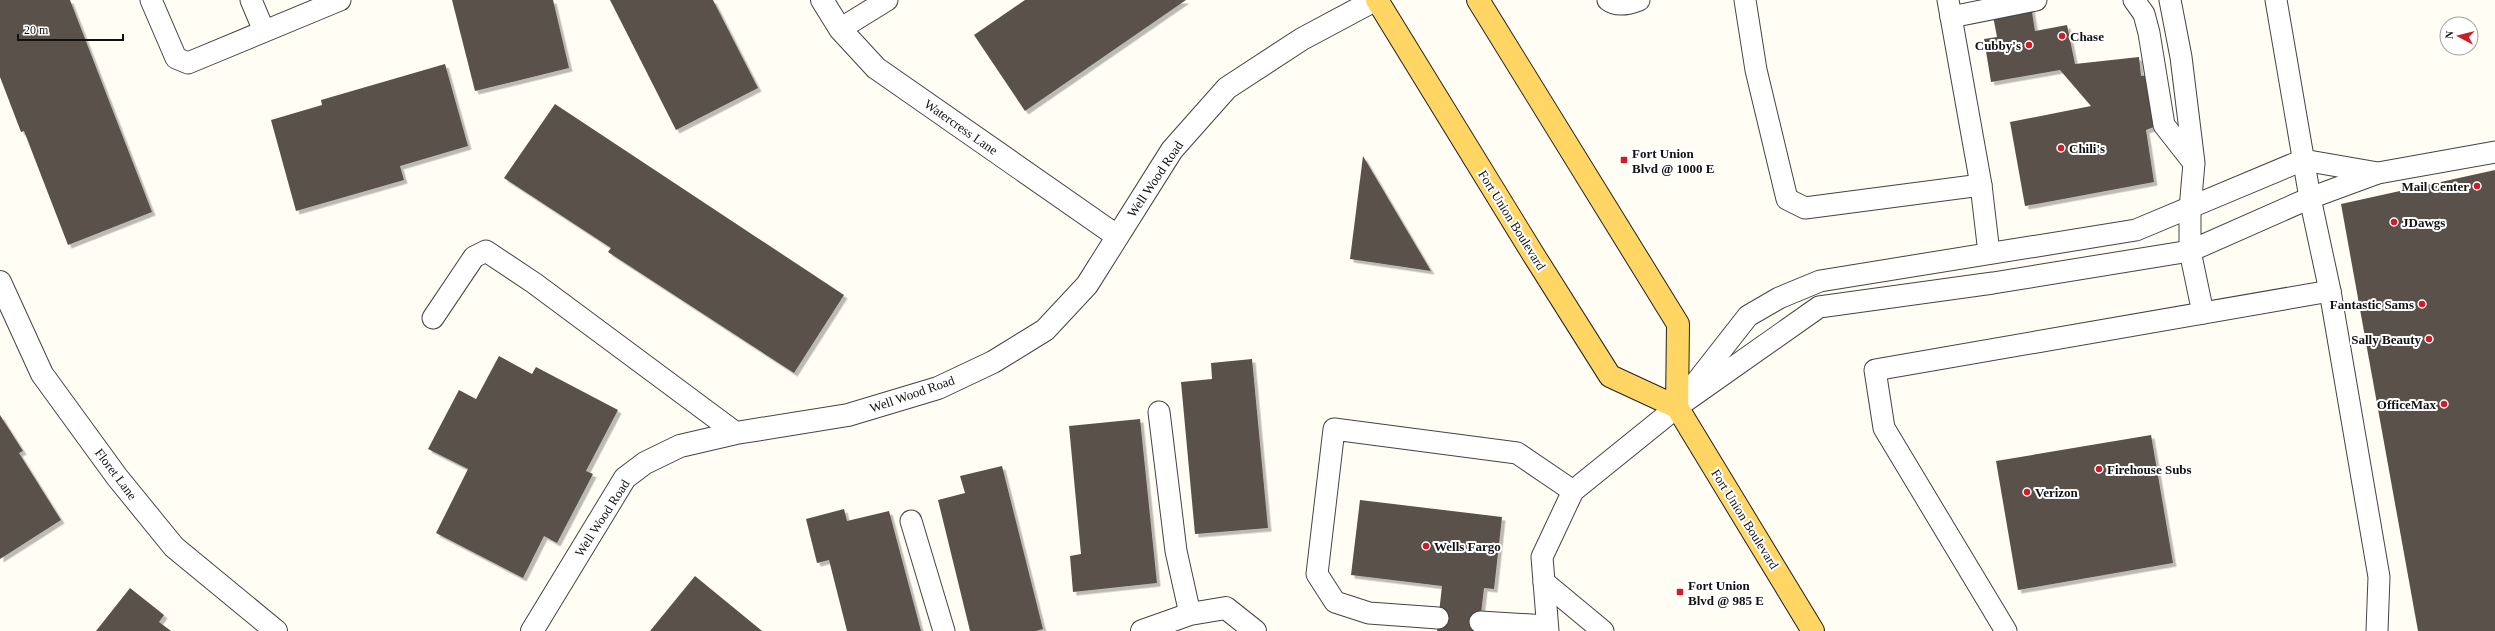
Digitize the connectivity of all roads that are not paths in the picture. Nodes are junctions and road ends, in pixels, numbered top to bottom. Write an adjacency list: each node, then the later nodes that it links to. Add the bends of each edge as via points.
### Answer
1 (151, 0): 17 (lane, via 176,58 181,62 188,63)
2 (251, 0): 17 (lane)
3 (340, 0): 17 (lane)
4 (822, 0): 16 (street, Watercress Lane)
5 (887, 0): 16 (lane)
6 (1376, 0): 25 (street, Well Wood Road, via 1302,39 1227,88 1172,150); 32 (main road, Fort Union Boulevard, via 1610,376)
7 (1478, 0): 32 (main road, via 1678,324)
8 (1608, 0): 9 (lane, via 1612,3 1629,4)
9 (1639, 0)
10 (1745, 0): 22 (lane, via 1756,70 1787,199 1805,208)
11 (2036, 0): 15 (lane)
12 (2134, 0): 20 (lane, via 2144,14 2150,33 2164,125)
13 (2170, 0): 20 (lane, via 2181,56)
14 (2276, 0): 19 (lane)
15 (1950, 8): 22 (lane)
16 (840, 29): 25 (street, Watercress Lane, via 876,68)
17 (264, 31)
18 (2495, 152): 21 (lane)
19 (2303, 160): 21 (lane); 23 (lane); 24 (lane)
20 (2194, 163): 24 (lane)
21 (2378, 173): 23 (lane)
22 (1981, 185): 27 (lane)
23 (2310, 198): 26 (lane); 29 (lane)
24 (2190, 209): 26 (lane); 27 (lane, via 2136,230)
25 (1117, 236): 34 (street, Well Wood Road, via 1087,285 1045,330 993,362 938,388 848,415)
26 (2190, 251): 30 (lane); 32 (lane, via 1993,283 1819,307)
27 (1989, 253): 32 (lane, via 1820,281 1779,298 1748,316)
28 (0, 282): 42 (street, Floret Lane, via 42,374 117,477 174,547)
29 (2330, 291): 30 (lane); 50 (lane, via 2379,577)
30 (2203, 313): 49 (lane, via 1874,370 1884,428)
31 (433, 318): 34 (lane, via 474,257 486,250)
32 (1677, 407): 35 (lane); 48 (main road, Fort Union Boulevard)
33 (1159, 412): 38 (lane, via 1176,551)
34 (736, 433): 43 (street, Well Wood Road, via 680,446 646,463 625,478)
35 (1573, 491): 37 (lane, via 1542,557); 39 (lane, via 1517,453 1334,430 1317,574 1336,602 1370,613)
36 (911, 521): 44 (lane)
37 (1544, 582): 41 (lane); 47 (lane)
38 (1190, 614): 45 (street); 46 (street, via 1226,608)
39 (1438, 618)
40 (1480, 622): 41 (lane)
41 (1548, 628)
42 (276, 631)
43 (532, 631)
44 (944, 631)
45 (1142, 631)
46 (1255, 631)
47 (1603, 631)
48 (1813, 631)
49 (2006, 631)
50 (2377, 631)

